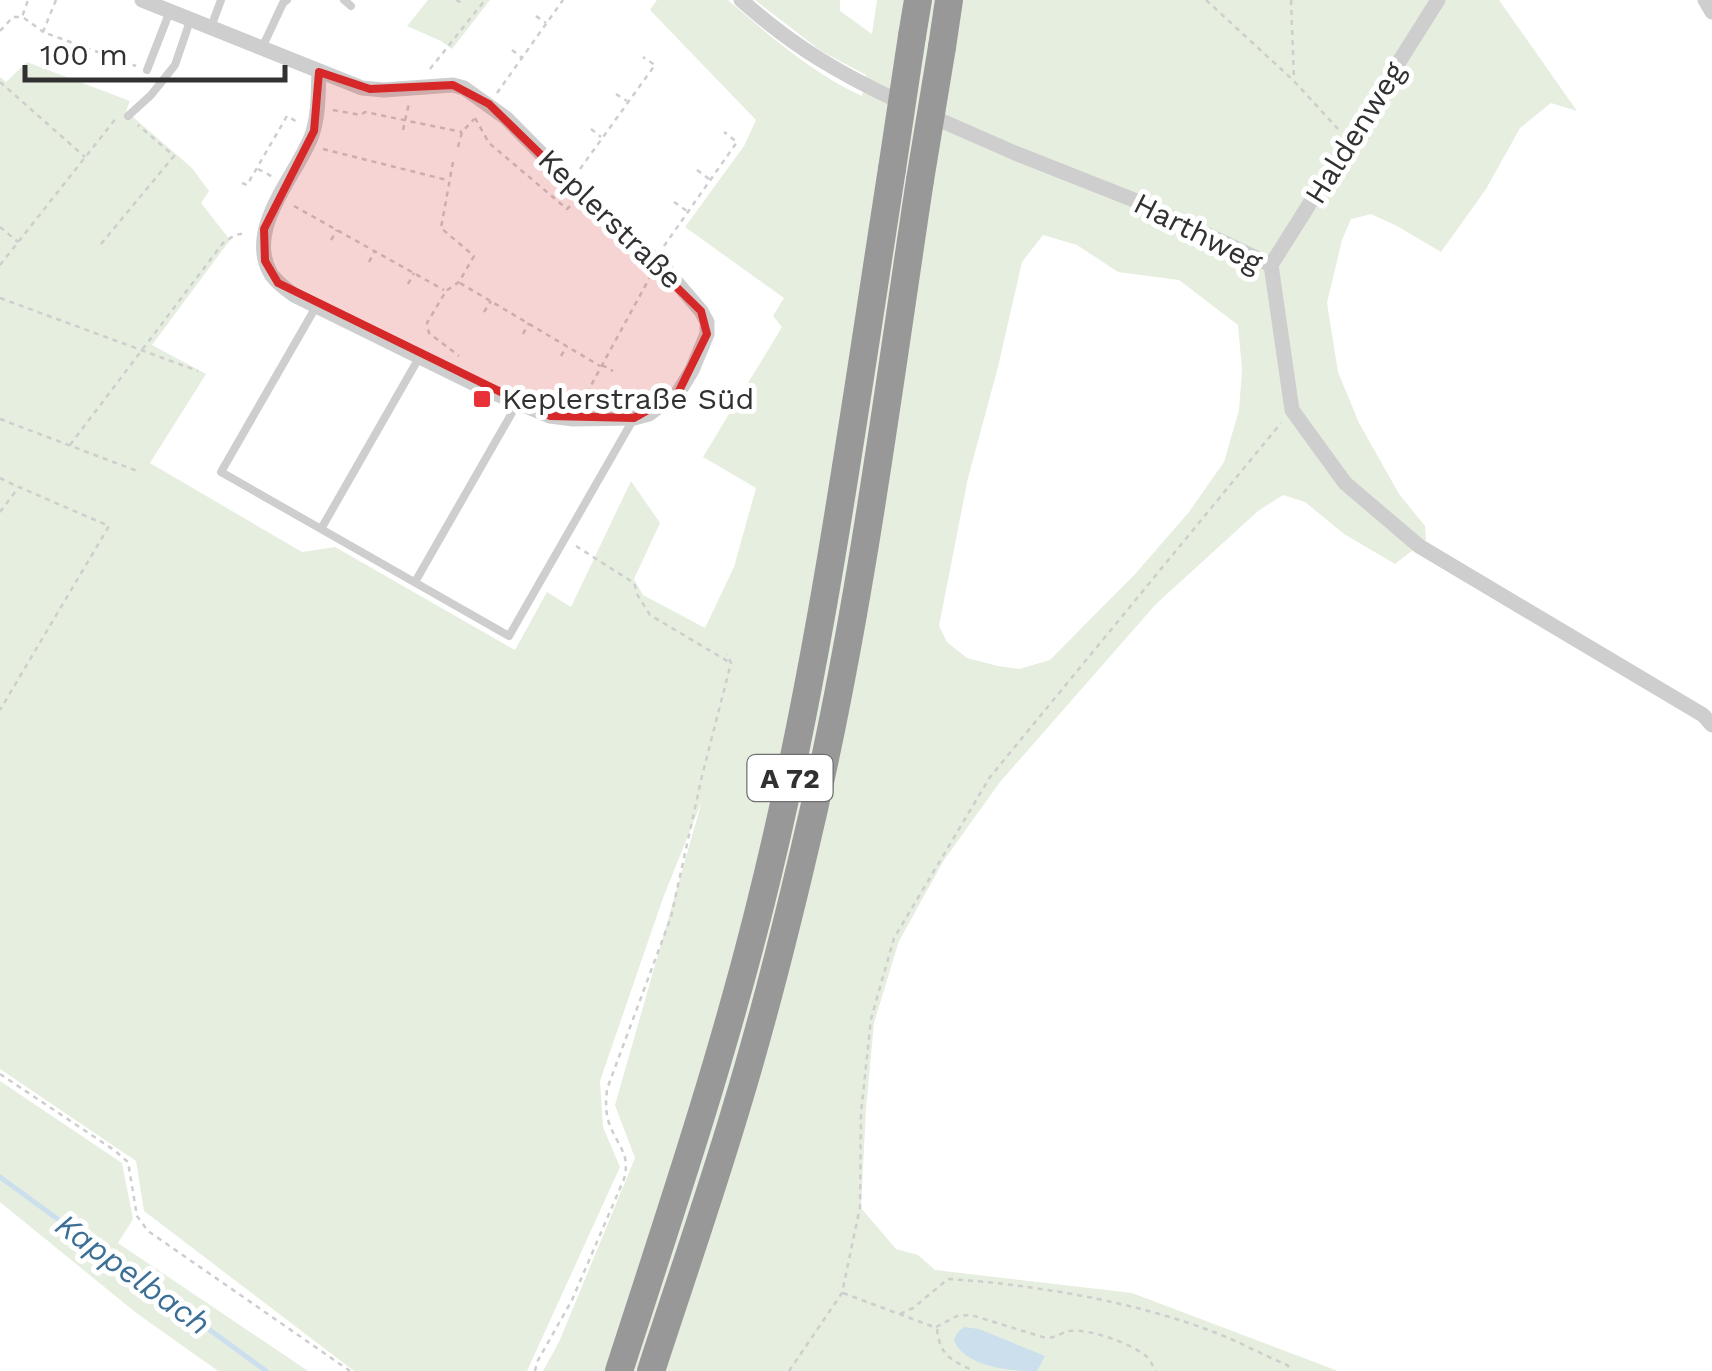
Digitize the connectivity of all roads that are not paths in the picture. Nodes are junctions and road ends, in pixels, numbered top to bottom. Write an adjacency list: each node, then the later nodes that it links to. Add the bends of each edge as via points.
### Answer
1 (221, 0): 12 (lane)
2 (287, 0): 13 (lane)
3 (740, 0): 17 (street, Harthweg, via 812,57 872,90 1134,200)
4 (918, 0): 25 (highway, A 72, bridge, via 789,784 708,1094)
5 (949, 0): 26 (highway, A 72, bridge, via 859,574 814,809 735,1114)
6 (1438, 0): 17 (street, Haldenweg)
7 (1705, 0): 10 (street)
8 (149, 1): 9 (street)
9 (170, 10): 11 (street); 14 (lane)
10 (1712, 12)
11 (190, 18): 12 (street); 16 (lane, via 175,66)
12 (212, 27): 13 (street)
13 (262, 48): 15 (street)
14 (147, 70)
15 (319, 72): 18 (street, Keplerstraße, via 311,138 264,229 271,273); 21 (street, Keplerstraße, via 370,89 453,86 484,100 701,310 707,334 678,393)
16 (128, 116)
17 (1271, 266): 24 (street, Harthweg, via 1292,410 1345,483 1419,546)
18 (317, 305): 19 (street, Keplerstraße); 22 (lane, via 221,472)
19 (420, 356): 20 (street, Keplerstraße); 22 (lane)
20 (517, 404): 21 (street, Keplerstraße, via 573,419); 23 (lane)
21 (634, 418): 23 (lane, via 509,636)
22 (321, 529): 23 (lane)
23 (415, 582)
24 (1712, 725)
25 (619, 1371)
26 (651, 1371)

